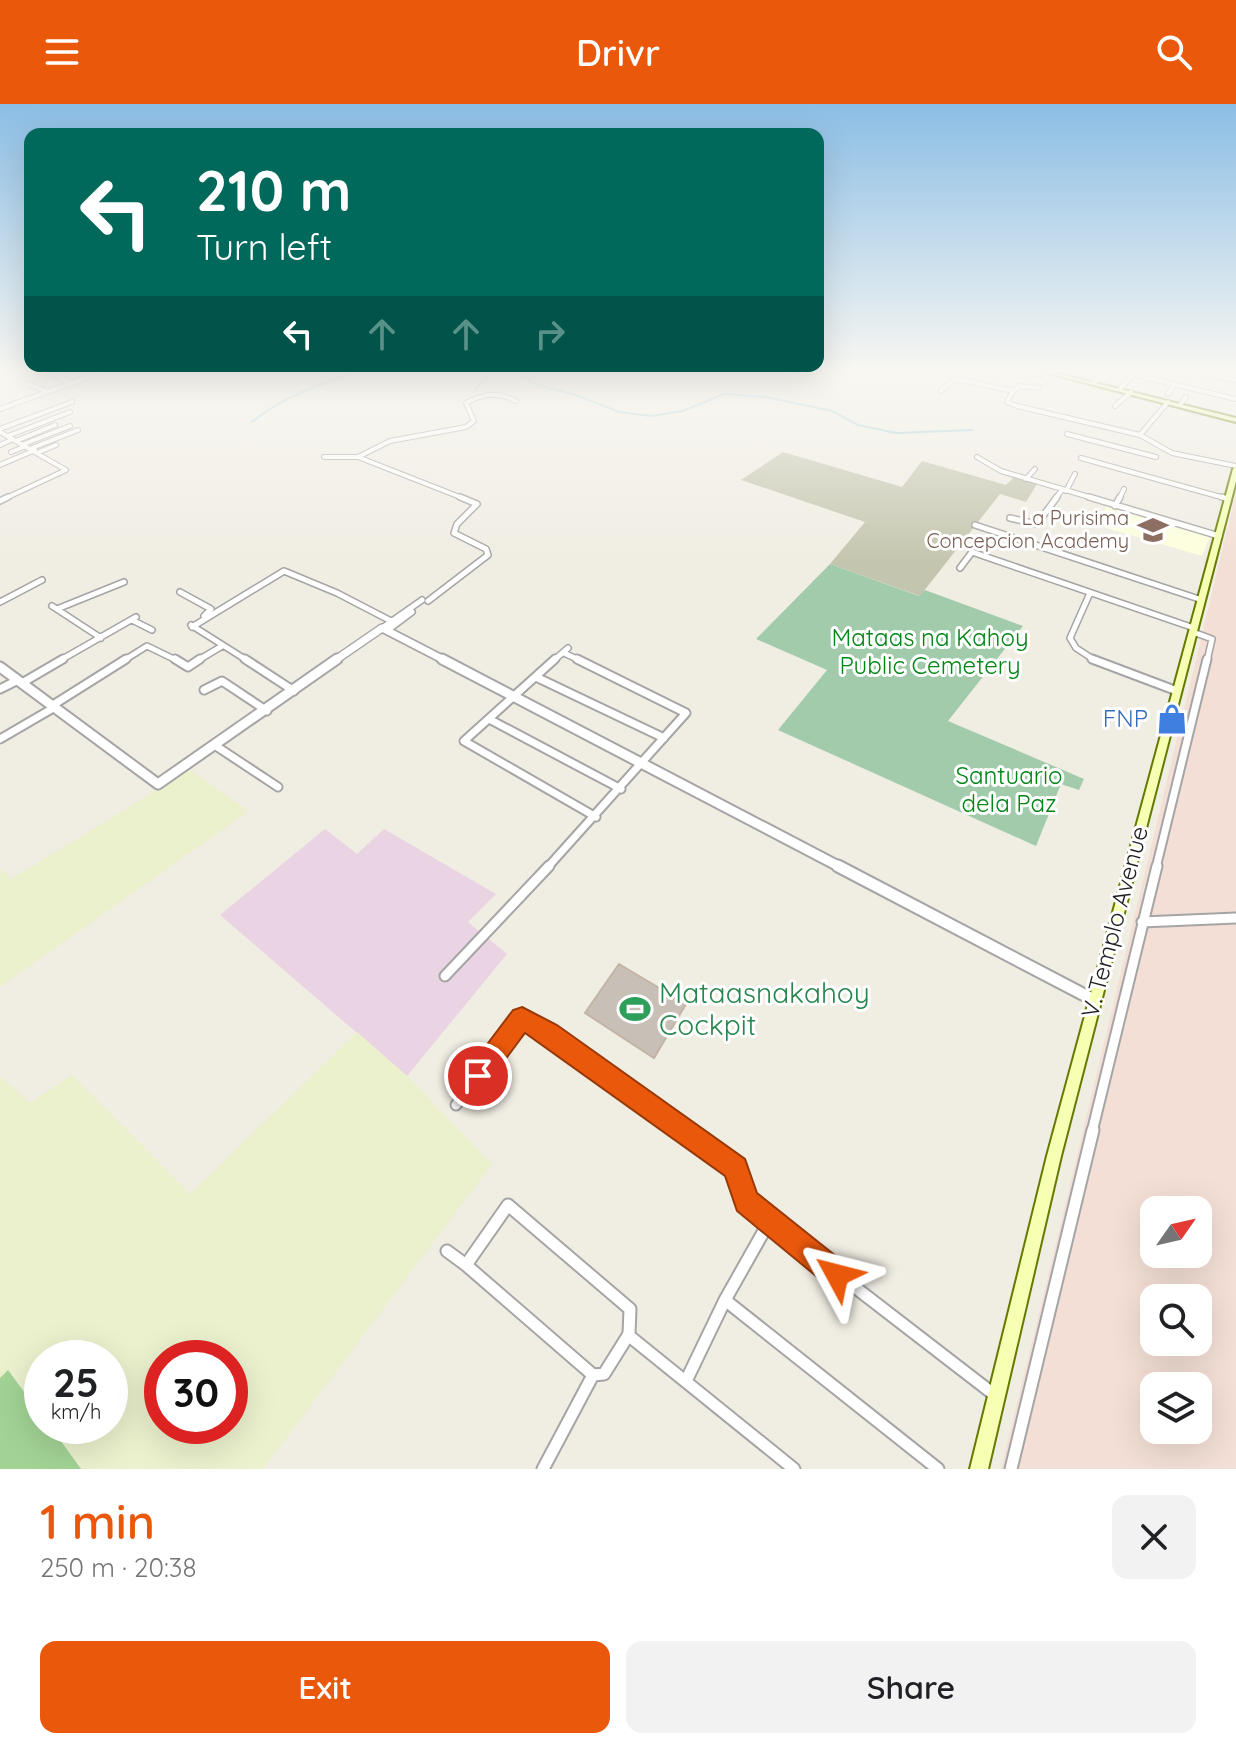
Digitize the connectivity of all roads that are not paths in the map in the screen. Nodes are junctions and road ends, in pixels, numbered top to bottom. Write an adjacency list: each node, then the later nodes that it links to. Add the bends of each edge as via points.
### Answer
1 (1140, 435): 13 (street)
2 (7, 436): 9 (street)
3 (19, 436): 9 (street)
4 (22, 436): 9 (street)
5 (53, 436): 12 (street)
6 (63, 436): 12 (street)
7 (419, 436): 16 (street, via 390,441)
8 (1074, 436): 18 (street)
9 (12, 439): 10 (street); 12 (street)
10 (0, 445)
11 (56, 445): 12 (street)
12 (31, 448): 14 (street); 20 (street); 29 (street, via 66,470)
13 (1161, 450): 18 (street); 22 (street)
14 (11, 452)
15 (324, 457): 16 (street)
16 (358, 457): 41 (street, via 477,504 454,533 488,555)
17 (977, 457): 25 (street)
18 (1156, 457): 21 (street)
19 (1081, 458): 28 (street)
20 (0, 465)
21 (1150, 466)
22 (1236, 467): 28 (main road, V. Templo Avenue)
23 (1035, 469): 25 (street)
24 (1075, 474): 27 (street)
25 (1026, 479): 27 (street)
26 (1124, 489): 30 (street)
27 (1064, 490): 30 (street); 31 (street, via 1037,524)
28 (1228, 499): 33 (main road, V. Templo Avenue)
29 (0, 501)
30 (1115, 506): 33 (street)
31 (1010, 518)
32 (975, 525): 39 (street)
33 (1219, 536): 39 (main road, V. Templo Avenue)
34 (960, 568): 38 (street, via 972,552)
35 (42, 580): 40 (street)
36 (124, 582): 45 (street, via 55,608)
37 (180, 592): 42 (street, via 211,609)
38 (1090, 593): 44 (street); 53 (street, via 1070,638 1076,649 1094,661)
39 (1202, 600): 44 (main road, V. Templo Avenue)
40 (0, 602)
41 (387, 626): 42 (street, via 337,593 284,571); 52 (street); 54 (street)
42 (192, 627): 46 (street)
43 (152, 630): 45 (street, via 134,618)
44 (1193, 630): 53 (main road, V. Templo Avenue); 66 (street, via 1212,639)
45 (101, 638): 49 (street)
46 (222, 646): 52 (street); 55 (street, via 188,667 147,646)
47 (0, 667): 49 (street)
48 (536, 677): 54 (street); 58 (street); 58 (street, via 566,650 684,710)
49 (20, 682): 50 (street); 55 (street)
50 (0, 689)
51 (204, 690): 56 (street, via 222,681)
52 (294, 691): 56 (street)
53 (1177, 691): 68 (main road, V. Templo Avenue)
54 (513, 697): 57 (street); 61 (street)
55 (54, 706): 59 (street); 60 (street, via 158,784)
56 (267, 711): 60 (street)
57 (489, 719): 63 (street); 64 (street, via 465,743)
58 (664, 738): 61 (street)
59 (0, 739)
60 (216, 746): 62 (street)
61 (643, 763): 63 (street); 68 (street)
62 (278, 787)
63 (621, 789): 64 (street)
64 (596, 817): 67 (street)
65 (1236, 918): 66 (street)
66 (1142, 922): 82 (street)
67 (445, 976)
68 (1094, 1000): 77 (main road, V. Templo Avenue)
69 (456, 1105): 70 (street, via 522,1018 736,1168 742,1196)
70 (769, 1222): 73 (street); 77 (street)
71 (447, 1251): 72 (street)
72 (466, 1265): 74 (street, via 510,1205 630,1309); 75 (street)
73 (725, 1300): 76 (street); 80 (street)
74 (628, 1335): 75 (street, via 604,1374); 76 (street)
75 (593, 1375): 78 (street)
76 (686, 1381): 79 (street)
77 (998, 1398): 81 (main road, V. Templo Avenue)
78 (543, 1469)
79 (794, 1469)
80 (938, 1469)
81 (979, 1469)
82 (1011, 1469)

